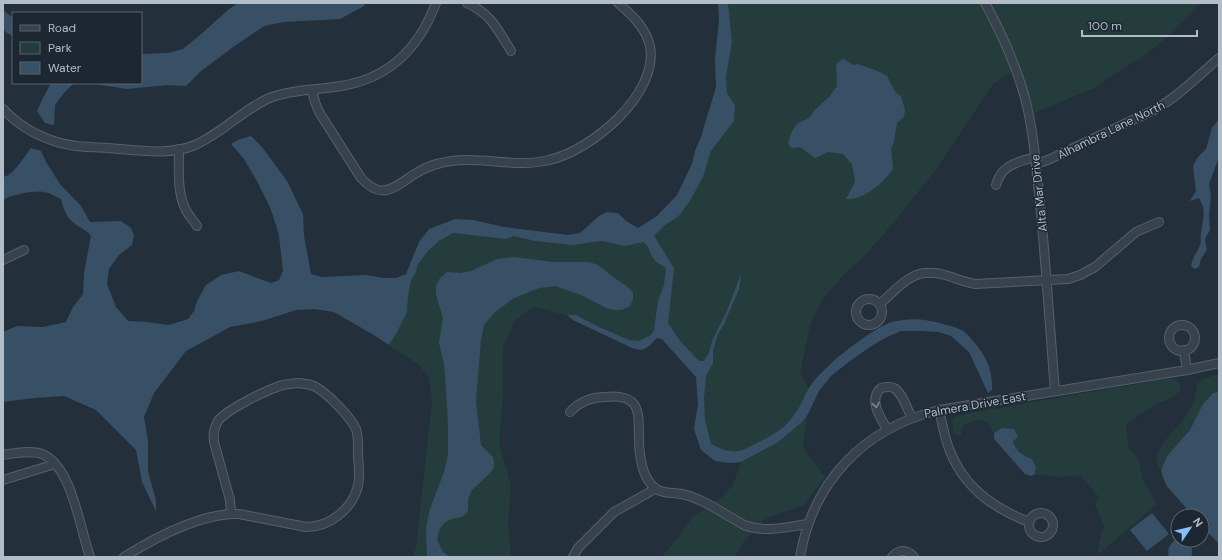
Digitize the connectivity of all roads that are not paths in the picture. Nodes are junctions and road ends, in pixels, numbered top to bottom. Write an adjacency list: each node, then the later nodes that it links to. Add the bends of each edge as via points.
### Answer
1 (436, 3): 7 (street, via 417,41 384,71 358,83)
2 (467, 3): 5 (street, via 491,20)
3 (618, 3): 7 (street, via 640,24 647,38 651,54 646,77 626,110 612,125 575,151 549,160 521,164 466,160 440,163 390,189 379,190 361,178 319,112)
4 (985, 3): 10 (street, Alta Mar Drive, via 1018,75)
5 (511, 51)
6 (1219, 58): 10 (street, Alhambra Lane North, via 1167,103 1076,148 1048,160)
7 (312, 90): 9 (street, via 290,92 267,99 216,134 192,146)
8 (3, 109): 9 (street, via 18,123 55,142 154,151)
9 (179, 149): 13 (street, via 181,197 184,207)
10 (1036, 160): 11 (street, Alhambra Lane North, via 1007,167 999,176); 16 (street, Alta Mar Drive)
11 (996, 185)
12 (1159, 222): 16 (street, via 1136,232 1088,272 1068,279)
13 (197, 226)
14 (24, 250): 15 (street)
15 (3, 260)
16 (1046, 280): 17 (street, via 975,284 938,273 924,272 911,277); 21 (street, Alta Mar Drive)
17 (880, 304)
18 (1184, 350): 20 (street)
19 (1219, 364): 20 (street, Palmera Drive East)
20 (1187, 370): 21 (street, Palmera Drive East)
21 (1055, 391): 22 (street, Palmera Drive East)
22 (939, 410): 24 (street, Palmera Drive East); 31 (street, via 952,456 969,483 993,504 1012,516)
23 (570, 412): 29 (street, via 579,404 595,397 621,397 633,403 638,414 642,463 645,474)
24 (912, 418): 25 (street, Palmera Drive East); 25 (street, one-way to 25, via 903,399 894,388 881,388 876,395 875,406)
25 (887, 429): 32 (street, Palmera Drive East, via 860,448 838,471 817,502)
26 (3, 455): 27 (street, via 15,452 42,454)
27 (55, 464): 28 (street); 33 (street, via 63,474 71,493)
28 (3, 480)
29 (655, 488): 32 (street, via 701,500 751,528 772,530); 35 (street, via 614,512 578,548)
30 (230, 514): 30 (street, via 313,527 331,520 350,503 358,486 358,436 346,414 322,391 309,384 283,385 254,398 218,421 214,442 230,500); 34 (street, via 185,526)
31 (1029, 522)
32 (808, 524): 36 (street, Palmera Drive East)
33 (90, 557)
34 (124, 557)
35 (573, 557)
36 (800, 557)
37 (892, 557): 38 (street, via 904,550)
38 (914, 557)

